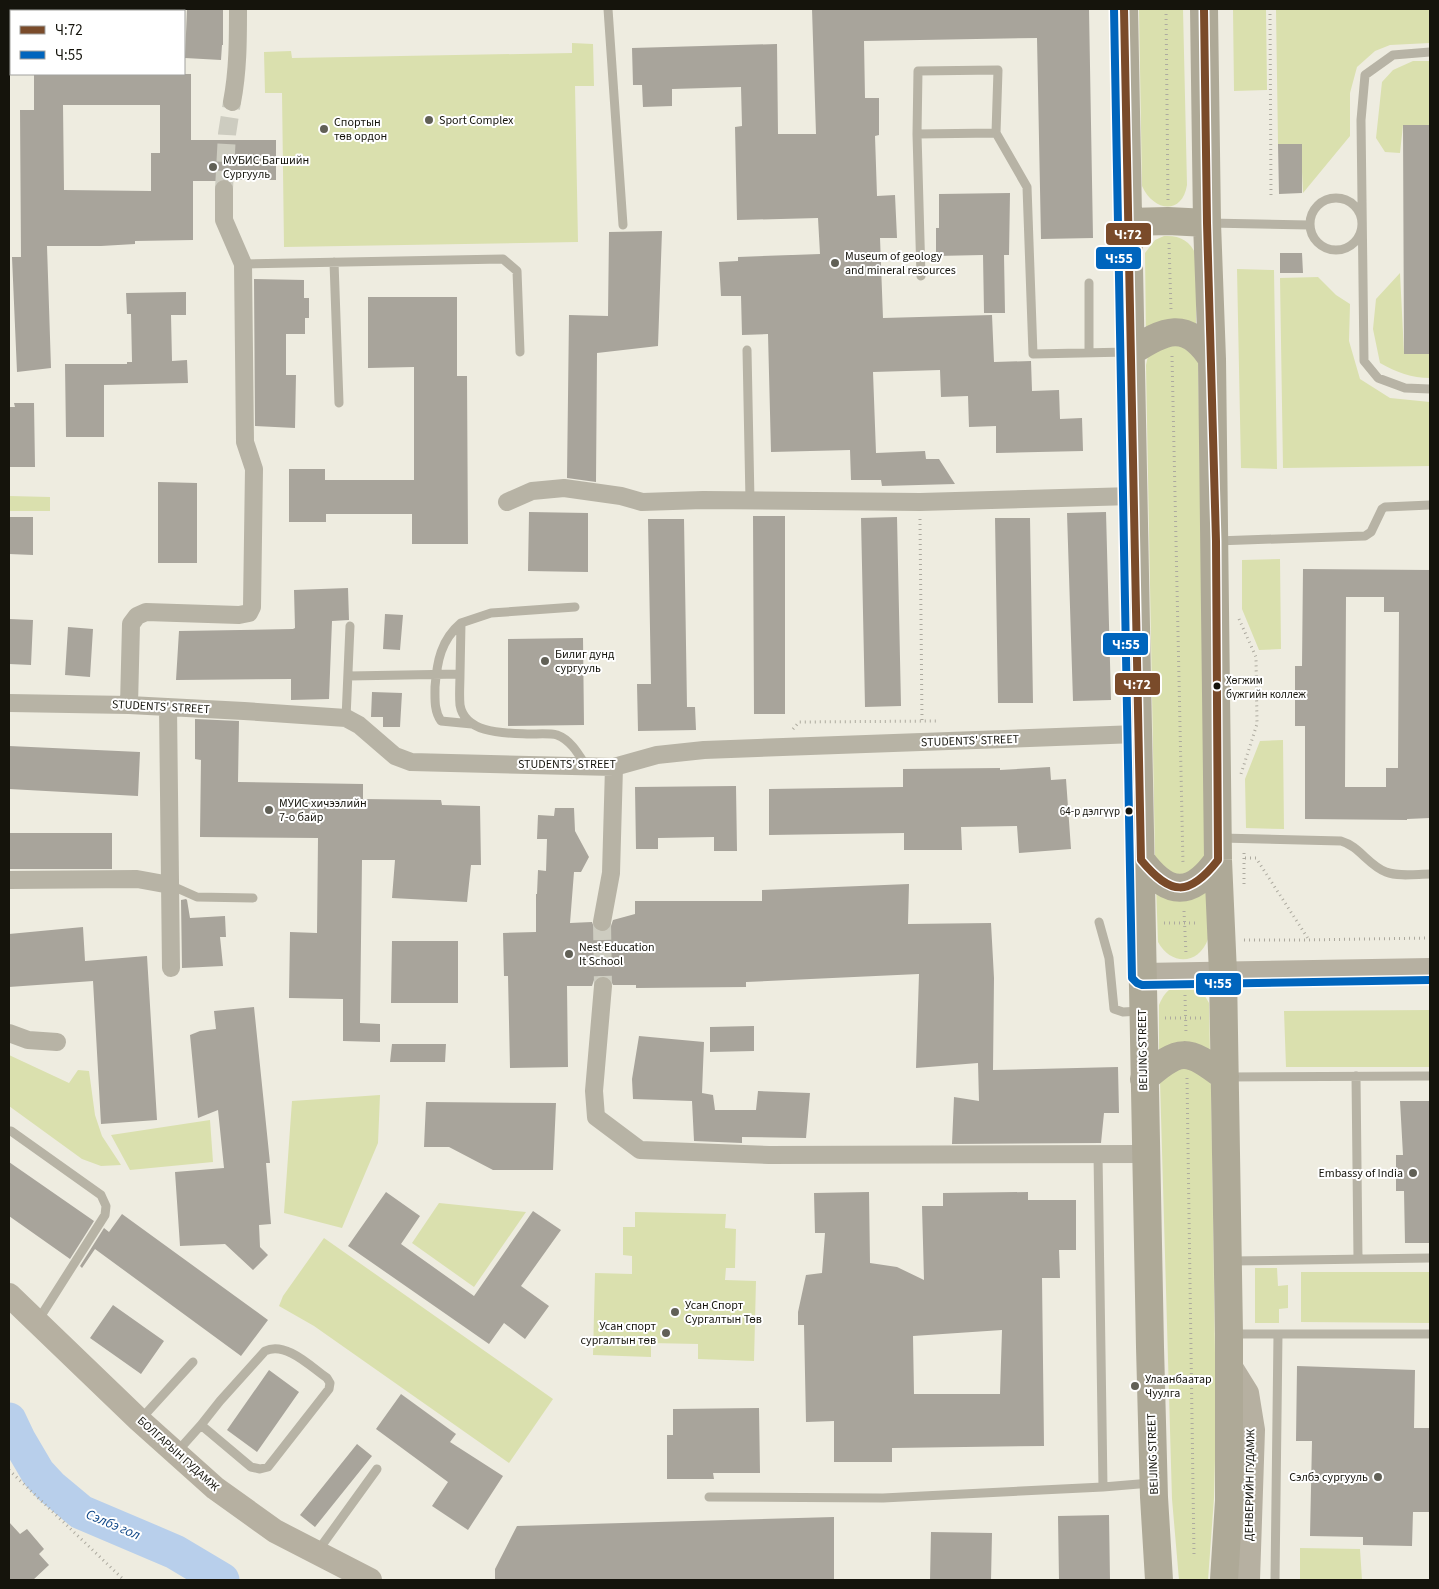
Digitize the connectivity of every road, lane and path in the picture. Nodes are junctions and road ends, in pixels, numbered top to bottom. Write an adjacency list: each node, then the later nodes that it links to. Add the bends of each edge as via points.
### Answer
1 (238, 9): 8 (street, via 237,80)
2 (608, 9): 17 (lane)
3 (1124, 9): 14 (main road, BEIJING STREET)
4 (1166, 9): 13 (path)
5 (1204, 9): 15 (main road)
6 (1270, 9): 12 (path)
7 (1430, 52): 16 (lane, via 1393,56 1366,75 1361,120)
8 (232, 102)
9 (996, 133): 10 (lane); 10 (lane, via 998,70 918,72); 27 (lane, via 1027,187 1033,354)
10 (917, 134): 21 (lane)
11 (224, 189): 20 (street, via 224,220)
12 (1271, 198)
13 (1168, 221): 14 (main road); 15 (main road); 23 (path)
14 (1128, 222): 26 (main road, BEIJING STREET)
15 (1207, 223): 18 (lane); 28 (main road)
16 (1362, 224): 18 (lane, via 1355,243 1336,251 1317,243); 18 (lane, via 1354,205 1335,197 1316,206); 29 (lane, via 1364,361 1378,378 1405,388)
17 (623, 225)
18 (1309, 225)
19 (334, 262): 20 (lane); 25 (lane, via 503,259 517,271); 30 (lane)
20 (243, 264): 44 (street, via 244,442 254,469 252,607 249,614 239,615 146,612 137,616 131,624)
21 (921, 276)
22 (1089, 283): 27 (lane)
23 (1171, 332): 26 (main road, via 1155,336); 28 (main road, via 1193,338); 59 (path)
24 (747, 350): 32 (lane)
25 (520, 352)
26 (1131, 352): 27 (lane); 31 (main road, BEIJING STREET)
27 (1089, 353)
28 (1212, 359): 36 (main road)
29 (1430, 389)
30 (339, 403)
31 (1133, 496): 34 (street); 51 (main road, BEIJING STREET)
32 (750, 501): 33 (street, via 642,502 564,488 532,491); 34 (street)
33 (507, 502)
34 (920, 502): 47 (path)
35 (1430, 506): 36 (lane, via 1384,507 1371,532 1365,536)
36 (1216, 541): 54 (main road)
37 (575, 607): 38 (lane, via 491,613)
38 (461, 623): 40 (lane); 41 (lane, via 444,644 437,660)
39 (350, 626): 42 (lane)
40 (460, 674): 41 (lane); 49 (lane, via 460,707)
41 (436, 675): 42 (lane); 49 (lane, via 434,702 441,721)
42 (349, 676): 46 (lane)
43 (9, 703): 44 (street, STUDENTS' STREET)
44 (129, 705): 45 (street, STUDENTS' STREET)
45 (168, 707): 46 (street, STUDENTS' STREET); 58 (street)
46 (346, 718): 52 (street, STUDENTS' STREET, via 395,756 411,762)
47 (922, 721): 48 (path); 50 (path, via 800,722)
48 (940, 721)
49 (472, 724): 52 (lane, via 512,733 556,735 569,743)
50 (788, 733)
51 (1138, 734): 53 (street, STUDENTS' STREET, via 704,750 657,755); 55 (main road, BEIJING STREET)
52 (586, 766): 53 (street, STUDENTS' STREET)
53 (614, 767): 62 (street, via 611,874)
54 (1218, 849): 56 (lane, via 1341,841 1385,872); 59 (main road, via 1203,879); 73 (main road)
55 (1141, 860): 59 (main road, via 1162,881); 74 (main road, BEIJING STREET)
56 (1430, 874)
57 (9, 880): 58 (street, via 137,879)
58 (170, 885): 61 (lane, via 197,897); 71 (street)
59 (1184, 888): 65 (path)
60 (1244, 894): 69 (path, via 1245,858 1256,858)
61 (253, 898)
62 (602, 922)
63 (1099, 922): 77 (lane, via 1109,958 1114,1009)
64 (1157, 923): 65 (path)
65 (1184, 923): 66 (path); 70 (path)
66 (1200, 923)
67 (1244, 931): 69 (path, via 1244,940)
68 (1430, 938): 69 (path)
69 (1309, 940)
70 (1186, 963)
71 (171, 968)
72 (1430, 970): 73 (street)
73 (1223, 973): 74 (street); 85 (main road)
74 (1142, 975): 77 (main road, BEIJING STREET)
75 (603, 986): 88 (street, via 594,1091 596,1117 640,1150 768,1155)
76 (1185, 991): 78 (path)
77 (1151, 1015): 78 (path); 86 (main road, BEIJING STREET)
78 (1186, 1018): 79 (path); 82 (path)
79 (1210, 1018)
80 (9, 1033): 81 (street, via 28,1040)
81 (57, 1042)
82 (1186, 1055): 85 (main road, via 1204,1062); 86 (main road, via 1170,1059); 109 (path)
83 (1356, 1076): 84 (lane); 85 (lane); 91 (lane)
84 (1430, 1076)
85 (1225, 1078): 92 (main road)
86 (1144, 1080): 89 (main road, BEIJING STREET)
87 (11, 1131): 94 (lane, via 101,1195 106,1206 105,1215)
88 (1098, 1154): 89 (street); 105 (lane)
89 (1146, 1154): 106 (main road, BEIJING STREET)
90 (1430, 1258): 91 (lane)
91 (1358, 1259): 92 (lane)
92 (1228, 1261): 95 (main road)
93 (9, 1295): 94 (street, БОЛГАРЫН ГУДАМЖ)
94 (37, 1322): 100 (street, БОЛГАРЫН ГУДАМЖ)
95 (1229, 1334): 96 (lane); 99 (main road)
96 (1278, 1334): 97 (lane); 115 (lane)
97 (1430, 1334)
98 (193, 1362): 100 (lane)
99 (1229, 1364): 113 (main road, via 1229,1501); 114 (street, ДЕНВЕРИЙН ГУДАМЖ, via 1247,1393 1253,1430)
100 (140, 1420): 102 (street, БОЛГАРЫН ГУДАМЖ)
101 (202, 1426): 101 (lane, via 220,1401 270,1348 288,1351 330,1383 329,1389 268,1467 252,1467); 102 (lane)
102 (176, 1454): 108 (street, БОЛГАРЫН ГУДАМЖ, via 259,1520)
103 (377, 1469): 108 (lane)
104 (9, 1470): 110 (path)
105 (1103, 1487): 106 (lane); 107 (lane, via 883,1498)
106 (1154, 1490): 112 (main road, BEIJING STREET)
107 (708, 1497)
108 (317, 1552): 111 (street, БОЛГАРЫН ГУДАМЖ)
109 (1194, 1554)
110 (124, 1580)
111 (370, 1580)
112 (1159, 1580)
113 (1224, 1580)
114 (1248, 1580)
115 (1275, 1580)

